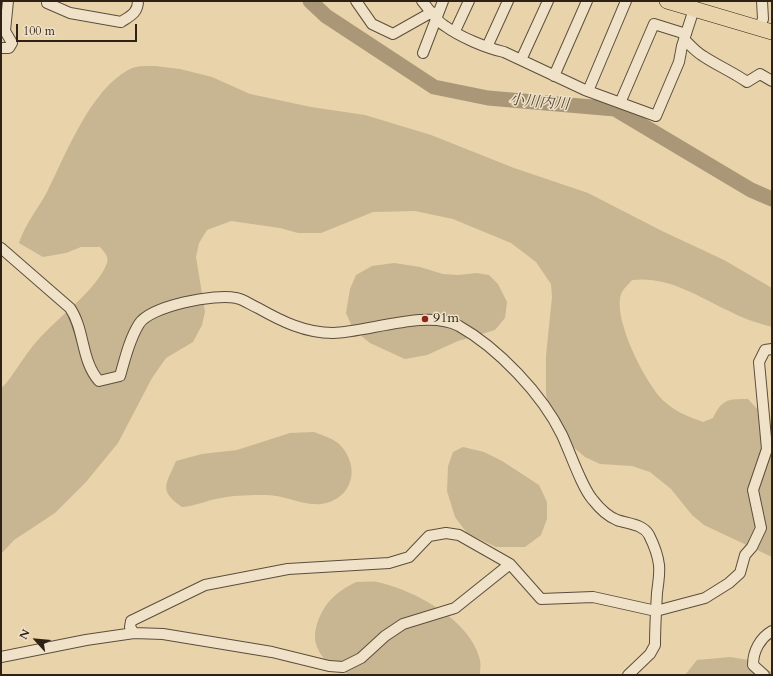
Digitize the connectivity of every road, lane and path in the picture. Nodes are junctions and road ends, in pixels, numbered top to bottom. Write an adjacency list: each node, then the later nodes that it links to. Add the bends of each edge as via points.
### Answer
1 (8, 1): 20 (street, via 5,30 12,43 9,48)
2 (46, 1): 3 (street, via 70,13 121,22 134,14)
3 (138, 1)
4 (356, 1): 15 (street, via 372,24 393,34)
5 (422, 1): 15 (street)
6 (443, 1): 15 (street)
7 (468, 1): 17 (street)
8 (508, 1): 19 (street)
9 (548, 1): 22 (street)
10 (587, 1): 23 (street)
11 (626, 1): 25 (street)
12 (667, 1): 14 (main road)
13 (762, 1): 16 (street)
14 (692, 6): 16 (main road); 18 (street)
15 (434, 15): 17 (street, via 444,26); 21 (street)
16 (766, 30)
17 (454, 31): 19 (street)
18 (685, 36): 24 (street, via 702,56 730,69 747,82 760,74); 26 (street, via 654,24); 26 (street, via 679,62 656,116)
19 (487, 47): 22 (street)
20 (1, 48)
21 (423, 53)
22 (521, 60): 23 (street)
23 (554, 76): 25 (street)
24 (772, 81)
25 (588, 91): 26 (street)
26 (620, 103)
27 (1, 248): 30 (street, via 70,308 76,317 92,374 99,381 120,376 130,342 140,322 153,311 192,301 236,298 283,322 306,330 332,333 425,319 457,325 494,350 547,411 561,432 590,497 602,511 644,529 659,565)
28 (772, 349): 30 (street, via 765,350 759,362 767,449 753,490 761,528 745,555 740,573 729,583 705,598)
29 (510, 564): 30 (street, via 541,599 593,597); 32 (street, via 455,608 403,624 361,658 343,667 163,634); 32 (street, via 459,535 437,534 429,536 409,557 390,563 288,569 205,585 131,621 130,627)
30 (656, 611): 34 (street, via 655,645 650,654)
31 (772, 631): 35 (street, via 765,635 753,656 753,665)
32 (134, 634): 33 (street, via 86,640)
33 (1, 657)
34 (628, 675)
35 (764, 675)

